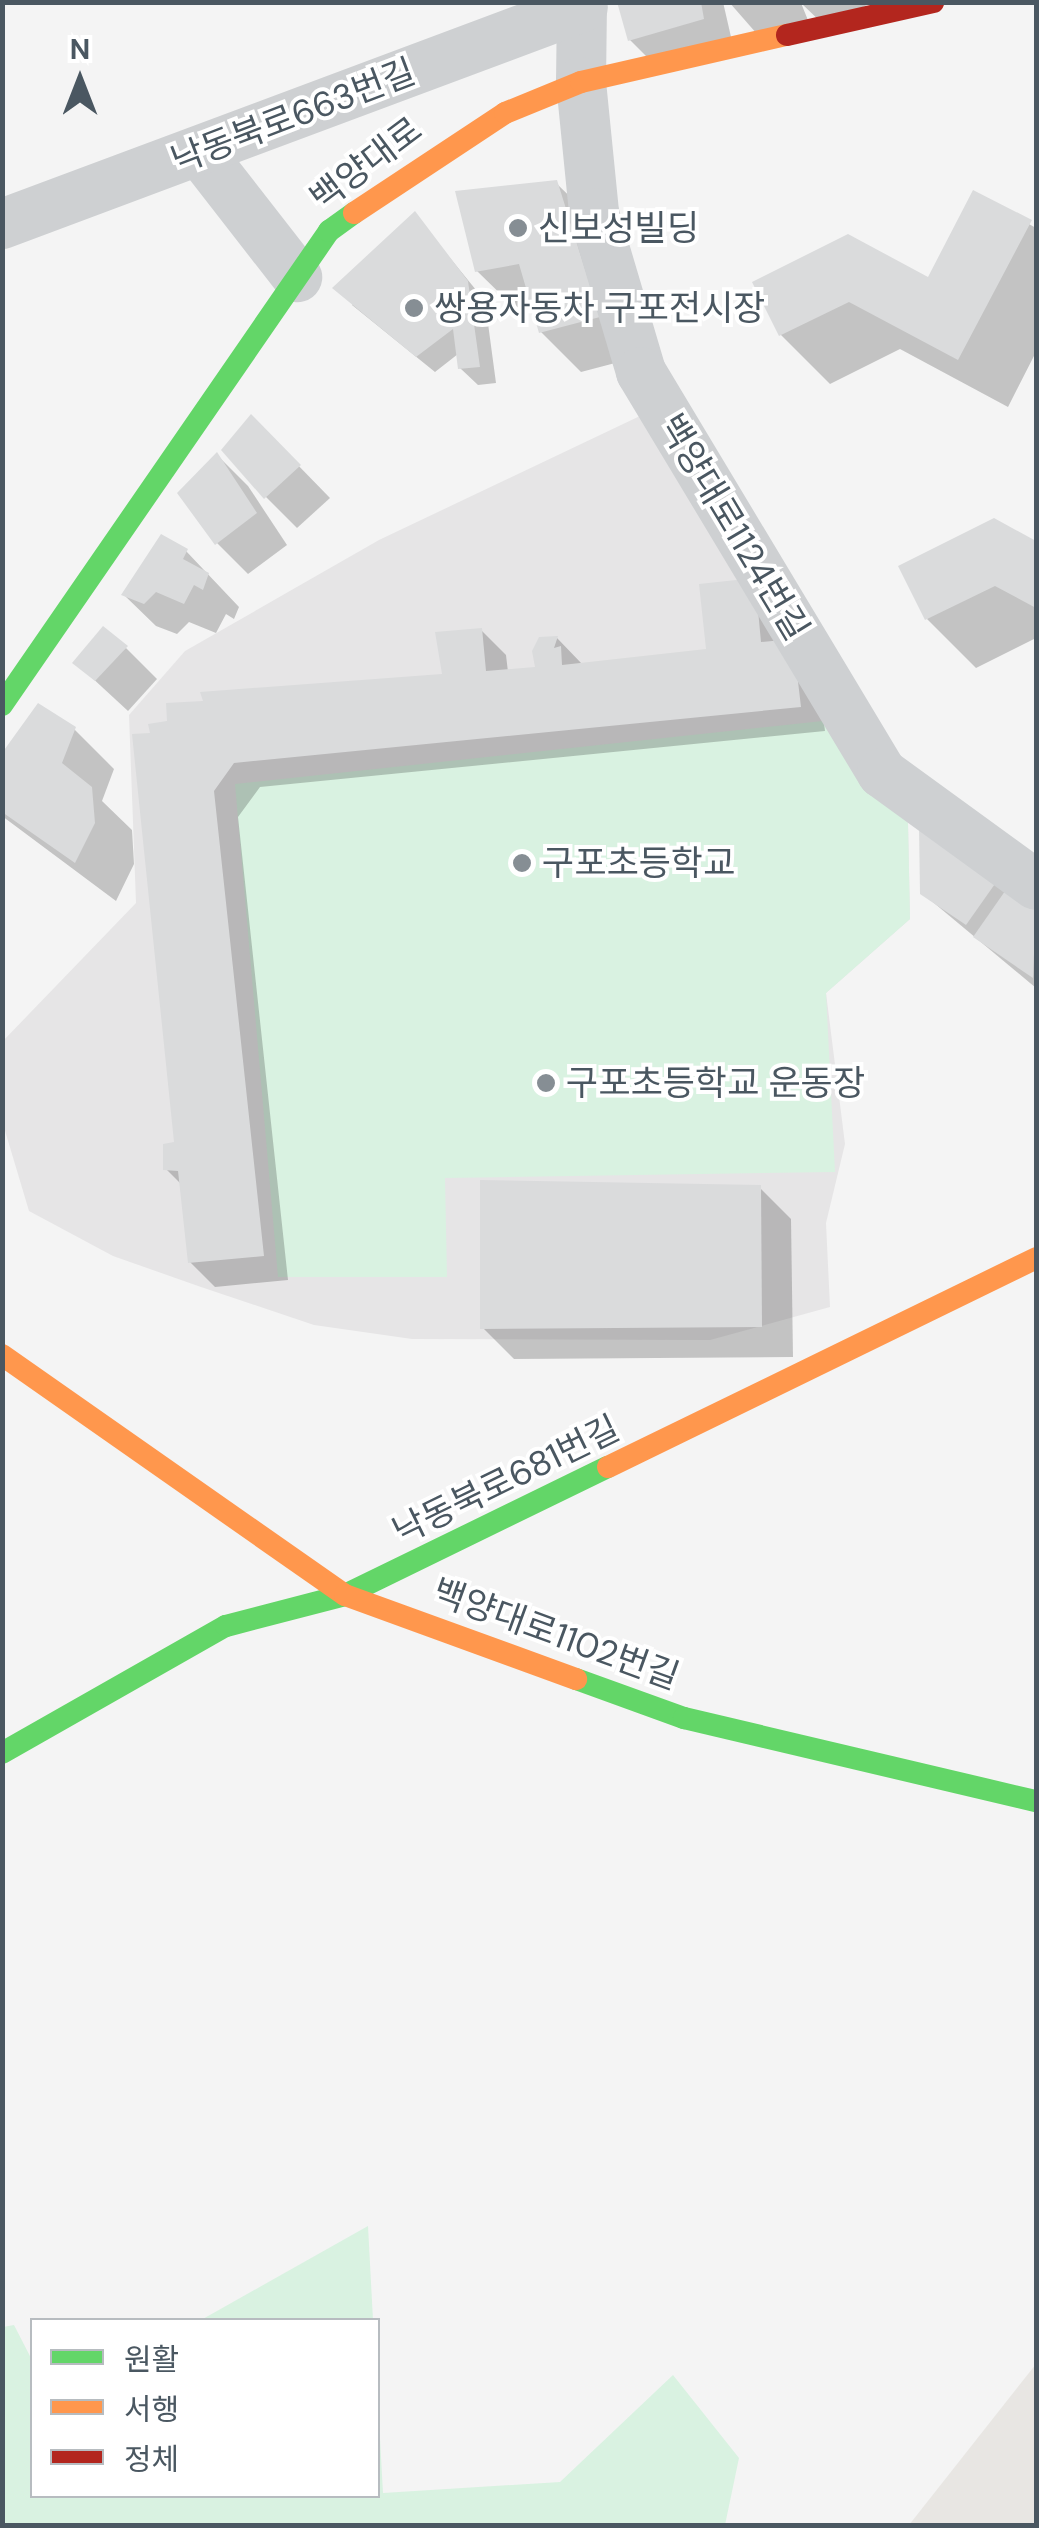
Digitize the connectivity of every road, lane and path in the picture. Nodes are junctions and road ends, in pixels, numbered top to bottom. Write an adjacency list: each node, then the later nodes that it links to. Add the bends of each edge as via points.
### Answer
1 (932, 2): 3 (street, 백양대로)
2 (582, 5): 3 (street, 백양대로1124번길); 4 (street, 낙동북로663번길)
3 (582, 82): 6 (street, 백양대로, via 505,113 443,148 329,231); 8 (street, 백양대로1124번길, via 594,212 641,372 882,773)
4 (199, 151): 5 (street, 낙동북로663번길); 6 (street)
5 (2, 224)
6 (297, 276): 7 (street, 백양대로)
7 (2, 705)
8 (1036, 886)
9 (1036, 1258): 11 (street, 낙동북로681번길)
10 (2, 1355): 11 (street, 백양대로1102번길)
11 (345, 1595): 12 (street, 낙동북로681번길, via 226,1626); 13 (street, 백양대로1102번길, via 684,1718)
12 (2, 1753)
13 (1036, 1801)

